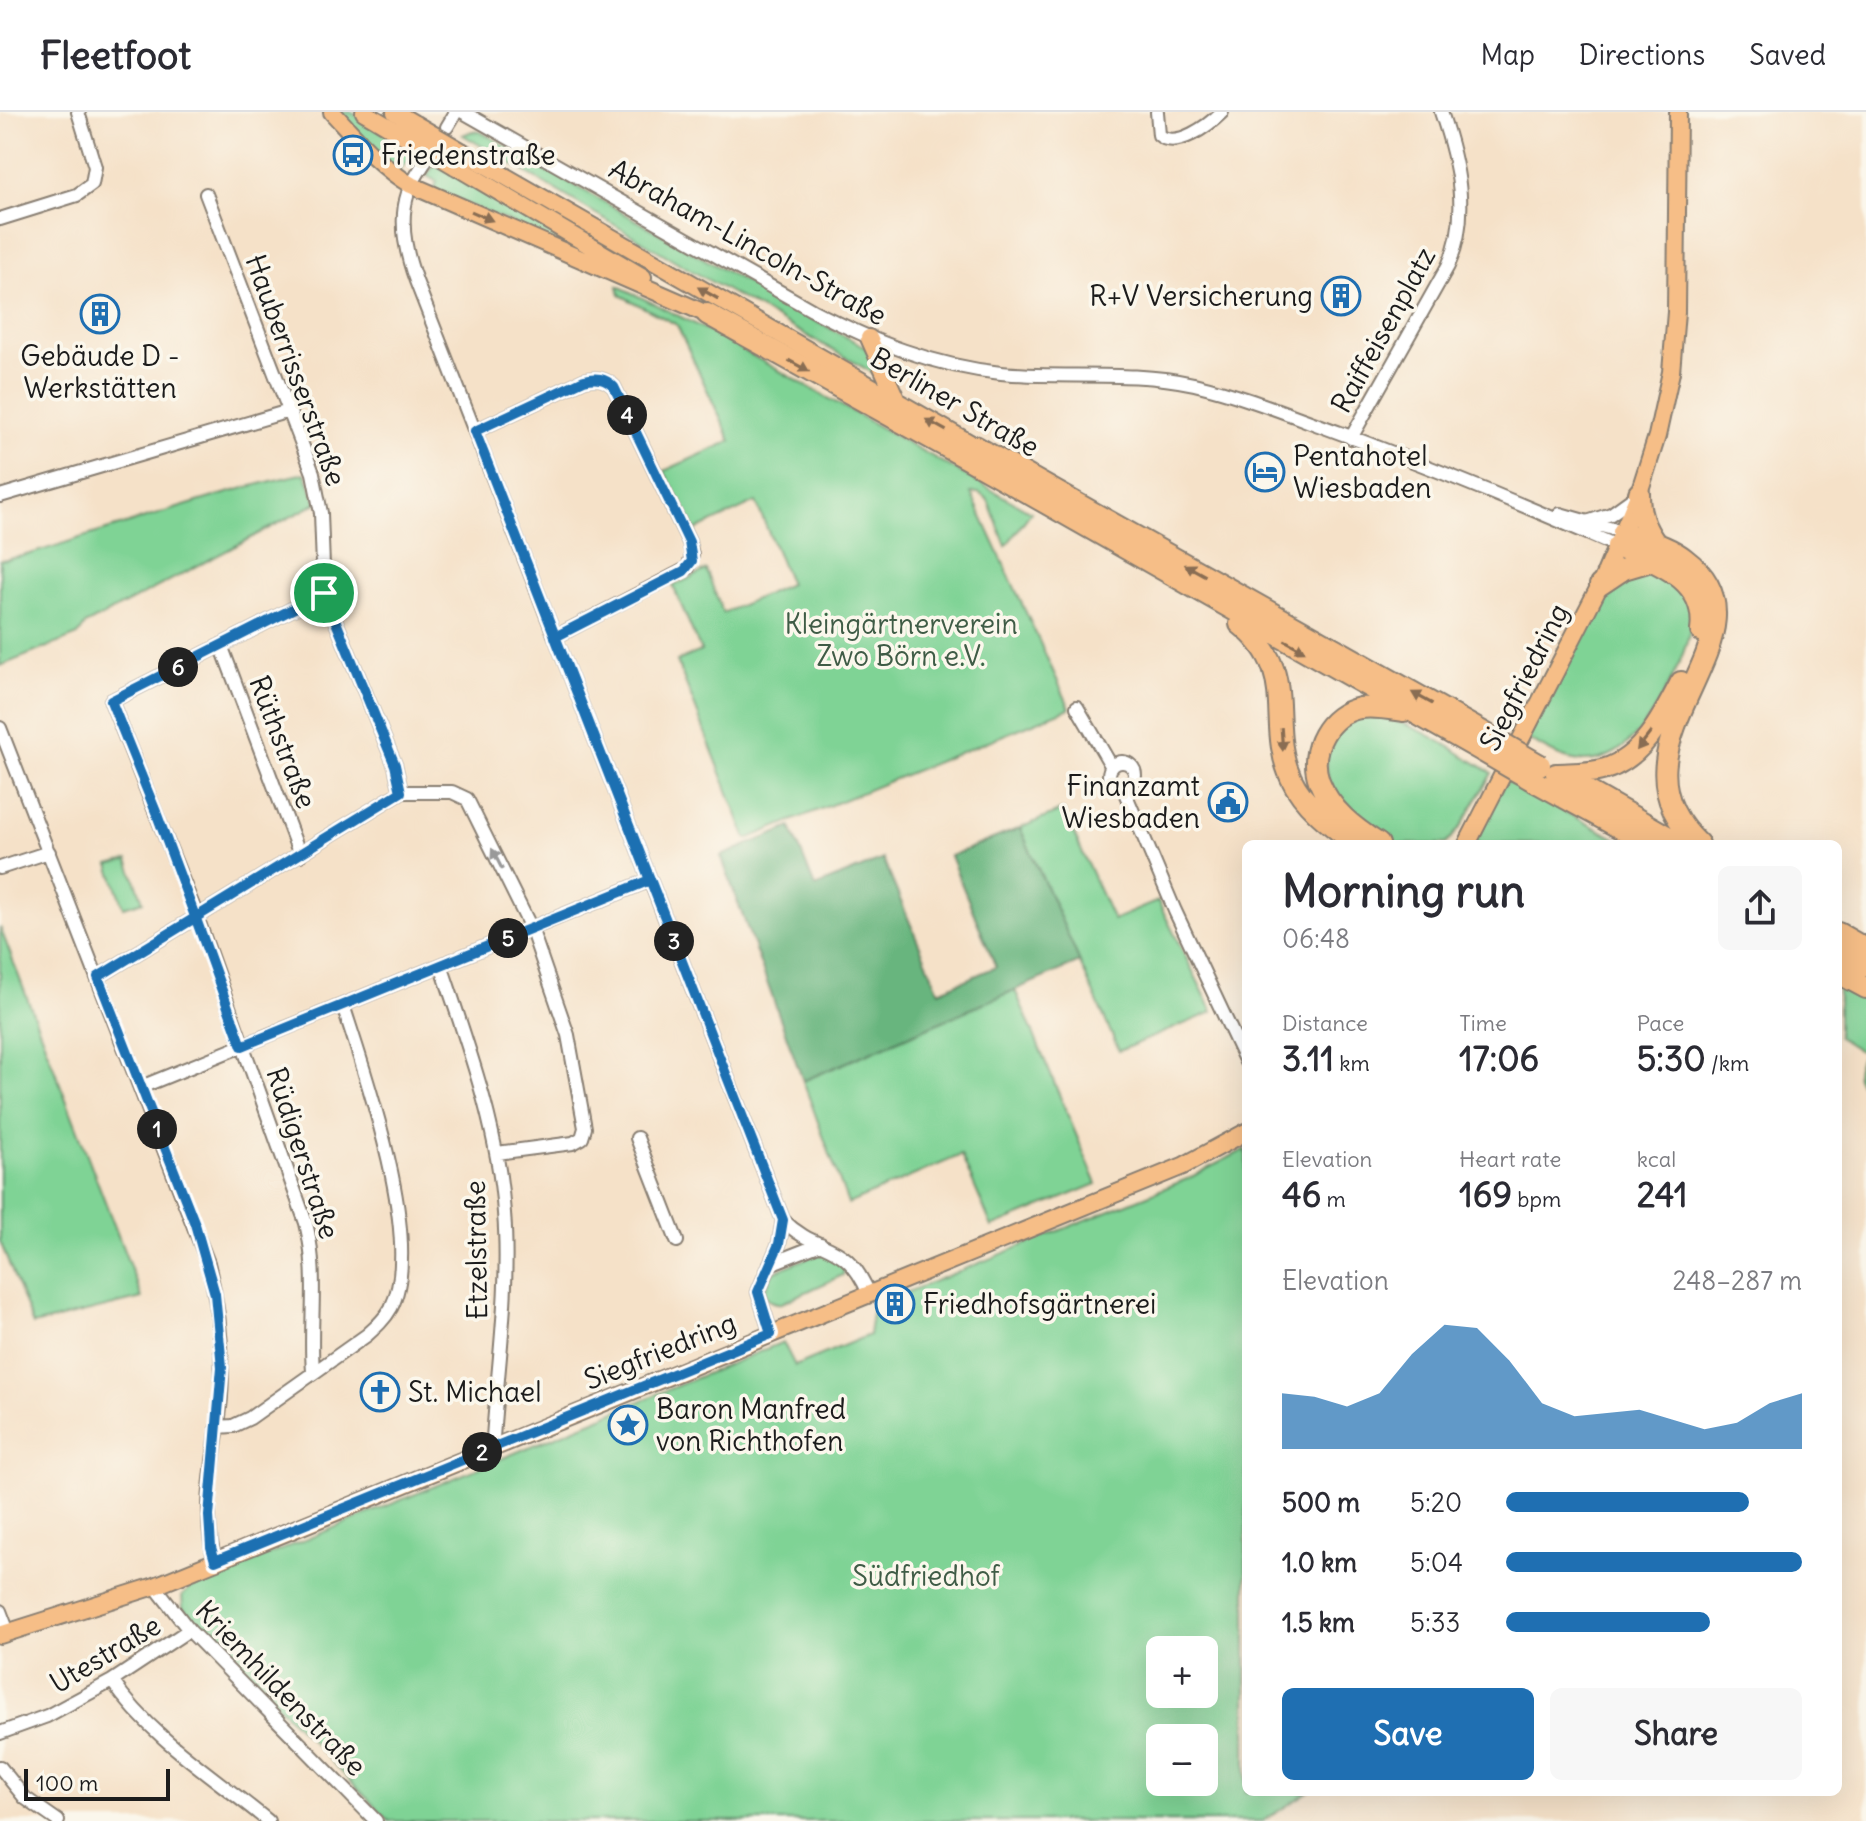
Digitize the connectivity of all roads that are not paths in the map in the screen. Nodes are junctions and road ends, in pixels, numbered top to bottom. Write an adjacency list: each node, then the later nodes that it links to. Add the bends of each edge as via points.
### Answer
1 (78, 112): 17 (street, via 95,167 92,184 81,193)
2 (332, 112): 15 (main road, via 374,158)
3 (364, 112): 12 (main road, Berliner Straße)
4 (395, 112): 12 (main road, Berliner Straße)
5 (456, 112): 11 (street)
6 (463, 112): 19 (street, Abraham-Lincoln-Straße)
7 (1157, 112): 8 (street, via 1159,135 1173,141)
8 (1222, 112)
9 (1441, 112): 23 (street, Raiffeisenplatz, via 1459,173 1456,245)
10 (1678, 112): 25 (main road, Siegfriedring, via 1671,372)
11 (447, 127)
12 (410, 130): 14 (main road, Berliner Straße, bridge)
13 (427, 159): 15 (street)
14 (459, 159): 18 (main road, Berliner Straße); 20 (main road, Berliner Straße, one-way to 14)
15 (411, 185): 18 (main road, one-way to 18); 22 (street, via 405,210 406,249)
16 (206, 194): 21 (street, Hauberrisserstraße)
17 (0, 219)
18 (707, 314): 33 (highway, Berliner Straße, one-way to 33)
19 (869, 338): 20 (main road); 23 (street, Abraham-Lincoln-Straße, via 971,369 1139,376 1192,384 1247,397)
20 (898, 403): 24 (main road, Berliner Straße, one-way to 20)
21 (289, 411): 26 (street); 32 (street, Hauberrisserstraße, via 319,498)
22 (475, 431): 34 (street); 34 (street, via 584,380 609,382 689,542 688,568)
23 (1351, 438): 27 (street, Abraham-Lincoln-Straße)
24 (975, 446): 39 (highway, Berliner Straße, one-way to 24)
25 (1639, 493): 28 (street, via 1615,512); 29 (main road, Siegfriedring); 30 (highway)
26 (0, 496)
27 (1529, 507): 28 (street, Abraham-Lincoln-Straße); 29 (street, Abraham-Lincoln-Straße)
28 (1590, 521): 29 (street, Abraham-Lincoln-Straße)
29 (1620, 539): 30 (highway); 31 (main road, Siegfriedring)
30 (1653, 552): 31 (highway); 41 (highway, one-way to 41, via 1686,581 1701,608 1693,657 1662,715 1632,755 1605,770); 49 (highway, via 1683,557 1699,572 1715,612 1710,649 1674,724 1664,764 1672,808)
31 (1600, 585): 46 (main road, Siegfriedring)
32 (324, 593): 35 (street); 43 (street, Hauberrisserstraße, via 395,765)
33 (1202, 594): 37 (highway, one-way to 37); 44 (highway, one-way to 44, via 1263,646 1276,675 1283,754 1291,779 1301,796)
34 (555, 637): 53 (street)
35 (221, 645): 51 (street, Rüthstraße); 54 (street, Rüdigerstraße, via 111,701)
36 (1077, 707): 40 (street)
37 (1416, 713): 39 (highway); 45 (highway, via 1357,709 1333,722 1318,748 1317,770 1326,794 1348,822)
38 (0, 728): 50 (street)
39 (1486, 744): 41 (highway, bridge)
40 (1112, 767): 42 (street, via 1109,780); 42 (street, via 1123,763 1133,769 1133,781)
41 (1543, 773): 47 (highway); 48 (highway)
42 (1123, 788): 66 (street)
43 (401, 792): 51 (street); 55 (street, one-way to 43, via 463,796)
44 (1351, 840)
45 (1373, 840)
46 (1469, 840)
47 (1643, 840)
48 (1673, 840)
49 (1695, 840)
50 (49, 852): 52 (street); 62 (street)
51 (300, 855): 54 (street)
52 (0, 868)
53 (650, 880): 55 (street); 71 (street)
54 (196, 919): 62 (street); 65 (street, Rüdigerstraße)
55 (531, 928): 59 (street); 70 (street, via 568,1035 585,1134 573,1143)
56 (1842, 935): 57 (highway)
57 (1866, 949)
58 (1842, 952): 60 (highway)
59 (441, 965): 64 (street); 70 (street, Etzelstraße, via 475,1065)
60 (1866, 966)
61 (1842, 975): 63 (highway)
62 (98, 977): 67 (street)
63 (1866, 988)
64 (343, 1005): 65 (street); 77 (street, via 393,1176 401,1269 391,1308 380,1324)
65 (242, 1046): 67 (street); 77 (street, Rüdigerstraße, via 313,1252)
66 (1242, 1053)
67 (141, 1087): 78 (street, via 212,1278 221,1337)
68 (1242, 1134): 75 (main road, Siegfriedring, via 1183,1166)
69 (637, 1138): 72 (street)
70 (497, 1153): 79 (street, Etzelstraße, via 505,1215)
71 (783, 1220): 73 (street); 74 (street)
72 (677, 1241)
73 (821, 1244): 74 (street); 75 (street, via 851,1261)
74 (770, 1264): 76 (street, via 758,1292)
75 (869, 1294): 76 (main road, Siegfriedring)
76 (771, 1334): 79 (main road, Siegfriedring)
77 (313, 1372): 78 (street, via 250,1418)
78 (217, 1427): 80 (street, via 209,1516)
79 (495, 1447): 80 (main road, Siegfriedring)
80 (215, 1561): 81 (main road, Siegfriedring)
81 (155, 1586): 83 (street, Kriemhildenstraße); 84 (main road, Siegfriedring)
82 (0, 1611): 84 (street)
83 (189, 1630): 85 (street, Utestraße); 90 (street, Kriemhildenstraße)
84 (4, 1634)
85 (112, 1681): 86 (street, Utestraße, via 47,1716); 89 (street, via 154,1732)
86 (0, 1733)
87 (0, 1767): 88 (street, via 25,1798)
88 (58, 1821)
89 (268, 1821)
90 (376, 1821)

